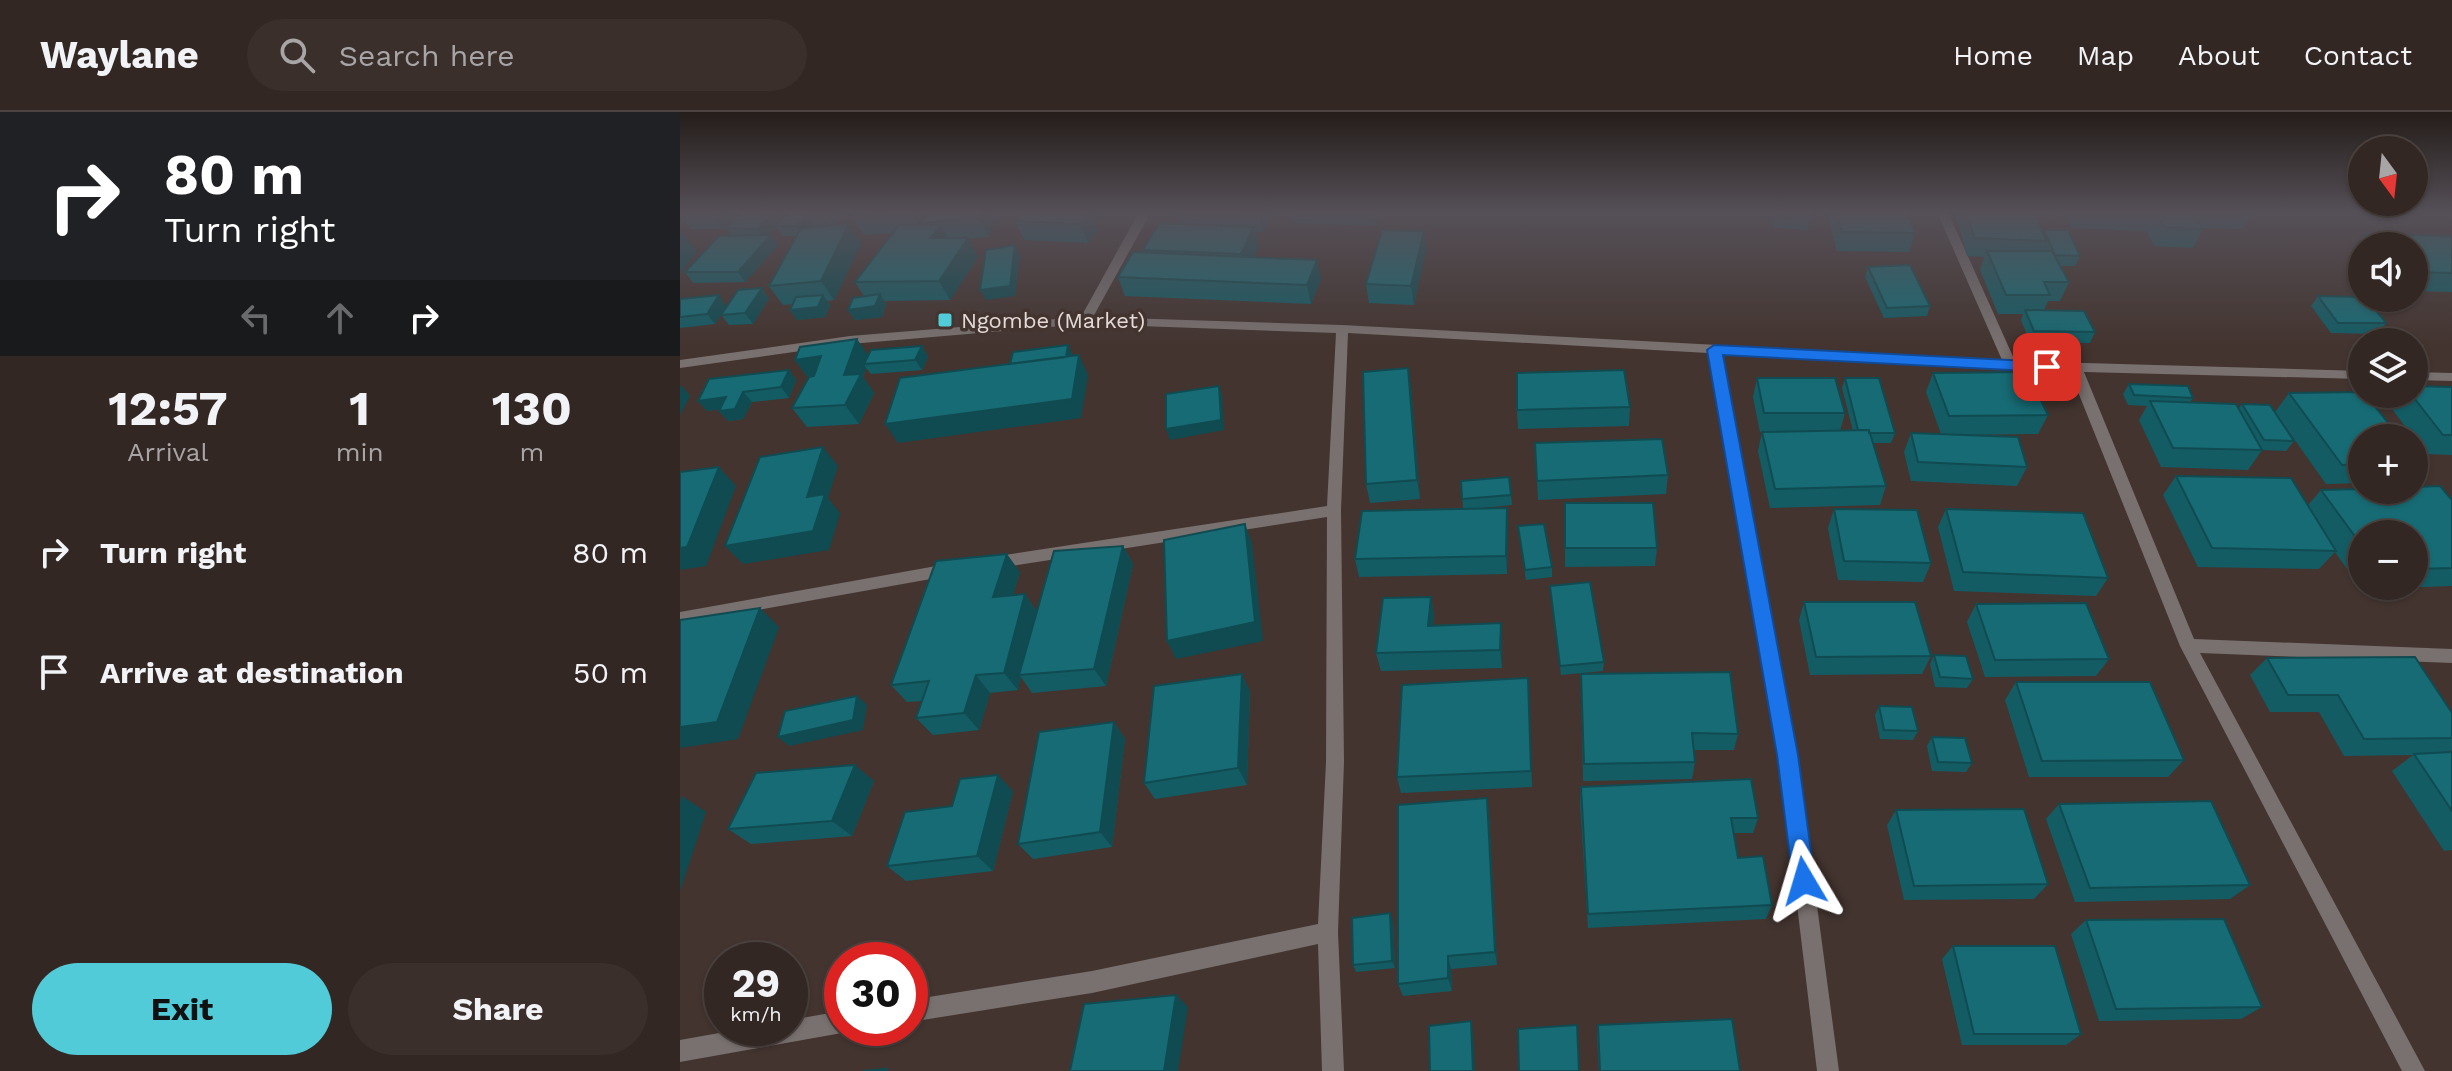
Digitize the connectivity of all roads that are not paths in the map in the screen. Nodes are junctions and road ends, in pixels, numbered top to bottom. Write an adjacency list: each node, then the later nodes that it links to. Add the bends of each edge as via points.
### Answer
1 (1120, 257): 3 (street)
2 (1963, 257): 7 (street)
3 (1085, 320): 4 (street); 6 (street, via 850,340)
4 (1342, 329): 5 (street); 12 (street)
5 (1714, 350): 7 (street); 21 (street, via 1788,755)
6 (680, 364)
7 (2010, 365): 8 (street)
8 (2075, 367): 9 (street); 14 (street)
9 (2348, 375)
10 (2428, 376): 11 (street)
11 (2452, 377)
12 (1334, 510): 13 (street, via 1077,548); 16 (street, via 1335,762)
13 (680, 618)
14 (2188, 646): 15 (street); 22 (street)
15 (2452, 656)
16 (1328, 932): 17 (street, via 1092,982); 20 (street)
17 (928, 1008)
18 (824, 1025): 19 (street)
19 (680, 1051)
20 (1333, 1071)
21 (1828, 1071)
22 (2414, 1071)

